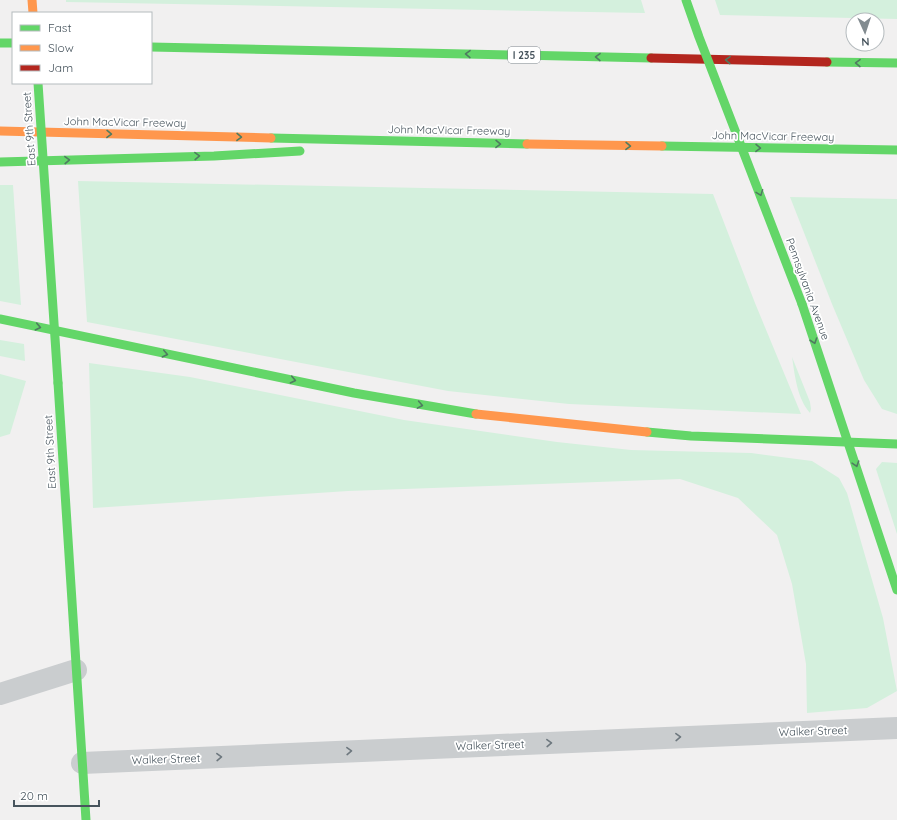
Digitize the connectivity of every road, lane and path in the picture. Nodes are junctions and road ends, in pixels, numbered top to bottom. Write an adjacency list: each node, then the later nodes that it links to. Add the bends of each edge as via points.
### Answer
1 (32, 0): 3 (main road)
2 (686, 0): 16 (main road, Pennsylvania Avenue, one-way to 16, bridge, via 802,304)
3 (33, 12)
4 (0, 43): 5 (main road)
5 (12, 43)
6 (152, 47): 7 (main road, I 235, one-way to 6)
7 (897, 64)
8 (38, 84): 19 (main road, East 9th Street, bridge)
9 (0, 131): 10 (main road, John MacVicar Freeway, one-way to 10)
10 (459, 143): 11 (main road); 12 (main road, John MacVicar Freeway, one-way to 12)
11 (340, 149)
12 (897, 150)
13 (309, 151): 14 (main road, one-way to 13)
14 (0, 162)
15 (0, 319): 16 (main road, one-way to 16, via 354,393 461,412 691,436)
16 (849, 443): 17 (main road); 18 (main road, Pennsylvania Avenue, one-way to 18)
17 (897, 444)
18 (897, 590)
19 (76, 670): 20 (street); 22 (main road, East 9th Street)
20 (0, 694)
21 (897, 728): 22 (street, Walker Street, one-way to 21)
22 (82, 763): 23 (main road, East 9th Street)
23 (86, 820)

